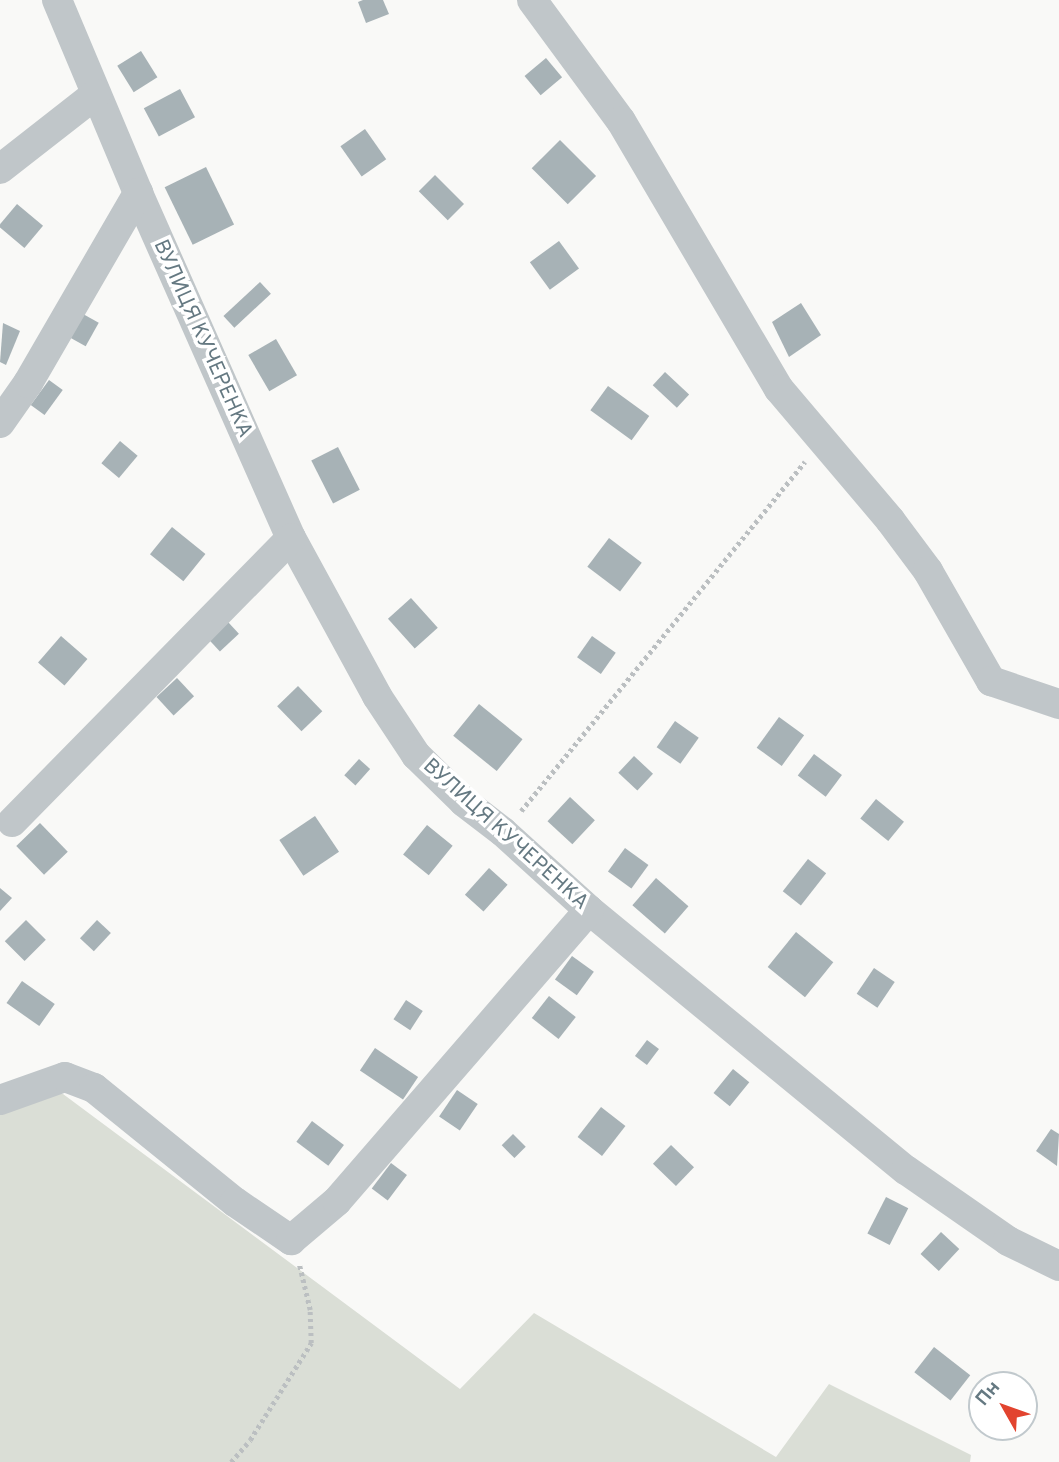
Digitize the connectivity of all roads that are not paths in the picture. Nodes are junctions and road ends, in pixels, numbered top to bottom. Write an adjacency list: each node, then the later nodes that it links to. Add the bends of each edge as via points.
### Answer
1 (57, 0): 3 (street, ВУЛИЦЯ КУЧЕРЕНКА)
2 (532, 0): 8 (street, via 621,121 779,389 928,571 991,681)
3 (96, 94): 4 (street); 5 (street, ВУЛИЦЯ КУЧЕРЕНКА)
4 (0, 169)
5 (138, 193): 6 (street); 7 (street, ВУЛИЦЯ КУЧЕРЕНКА)
6 (0, 424)
7 (291, 538): 9 (street); 10 (street, ВУЛИЦЯ КУЧЕРЕНКА, via 377,696 416,755)
8 (1059, 704)
9 (12, 822)
10 (589, 910): 11 (street, via 337,1201 291,1240 235,1202 94,1088 65,1077); 12 (street, ВУЛИЦЯ КУЧЕРЕНКА, via 906,1170 1008,1241)
11 (0, 1100)
12 (1059, 1266)

